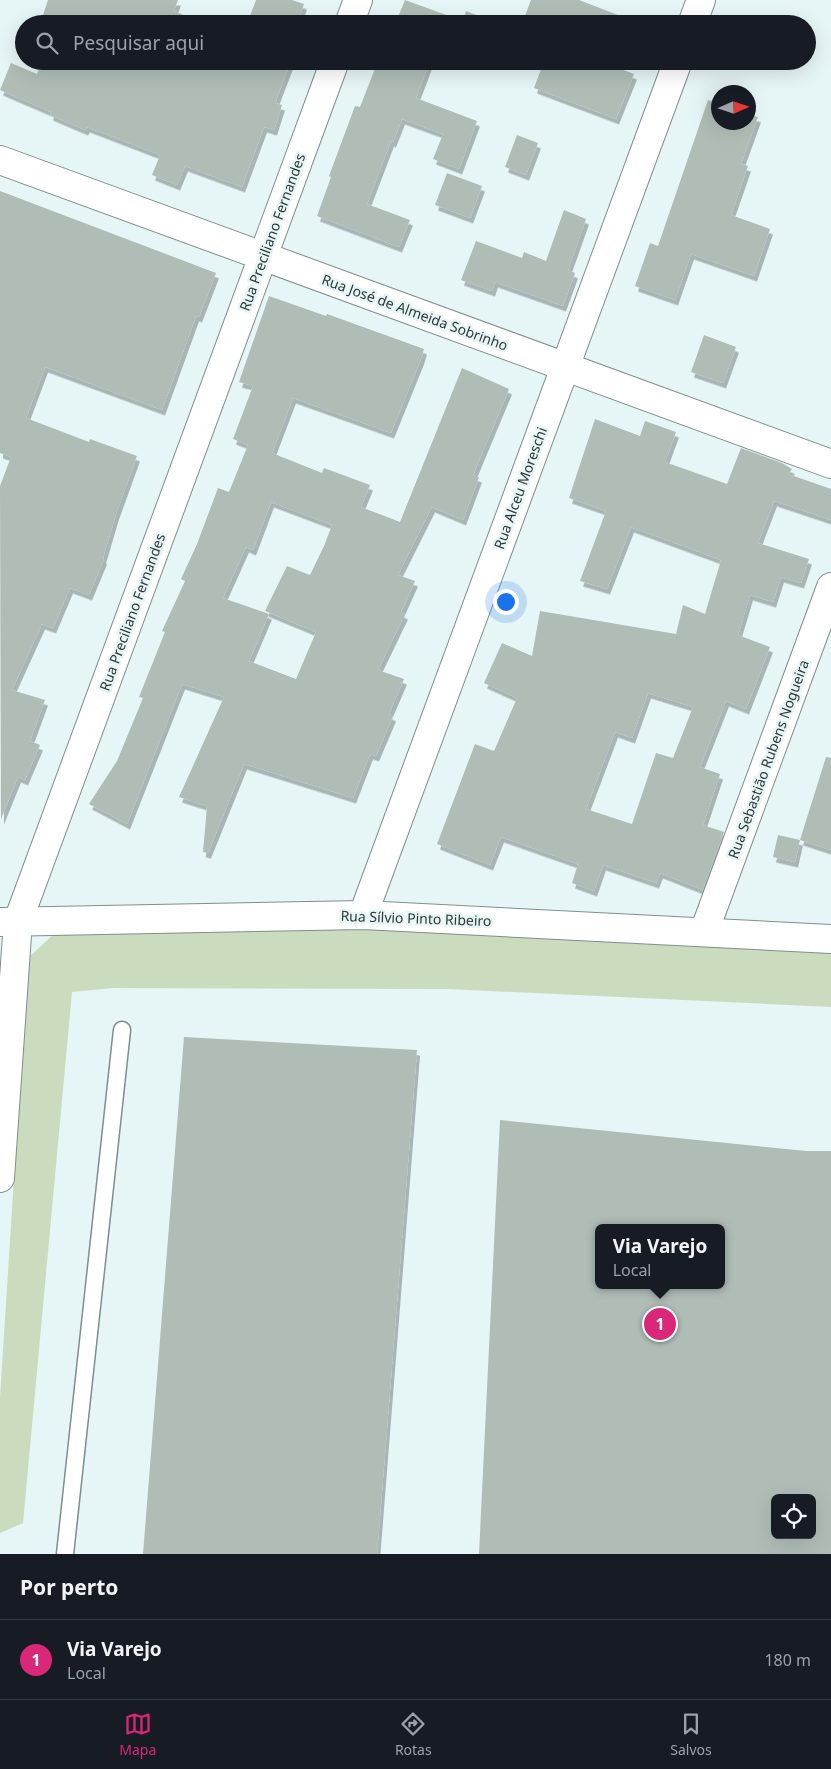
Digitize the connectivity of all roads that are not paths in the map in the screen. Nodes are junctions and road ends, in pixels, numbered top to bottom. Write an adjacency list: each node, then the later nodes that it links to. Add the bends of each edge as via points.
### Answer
1 (358, 0): 3 (street)
2 (701, 0): 4 (street)
3 (352, 15)
4 (695, 15)
5 (332, 70): 8 (street, Rua Preciliano Fernandes)
6 (675, 70): 9 (street, Rua Alceu Moreschi)
7 (0, 160): 8 (street, Rua José de Almeida Sobrinho)
8 (263, 256): 9 (street, Rua José de Almeida Sobrinho); 13 (street, Rua Preciliano Fernandes)
9 (565, 367): 10 (street, Rua José de Almeida Sobrinho); 12 (street, Rua Alceu Moreschi)
10 (831, 464)
11 (831, 587): 14 (street, Rua Sebastião Rubens Nogueira)
12 (363, 915): 13 (street, Rua Sílvio Pinto Ribeiro); 14 (street, Rua Sílvio Pinto Ribeiro)
13 (9, 921): 16 (street, Rua Preciliano Fernandes)
14 (704, 932): 15 (street, Rua Sílvio Pinto Ribeiro)
15 (831, 939)
16 (8, 960): 18 (street, Rua Preciliano Fernandes)
17 (122, 1030): 19 (lane)
18 (0, 1178)
19 (66, 1554)

